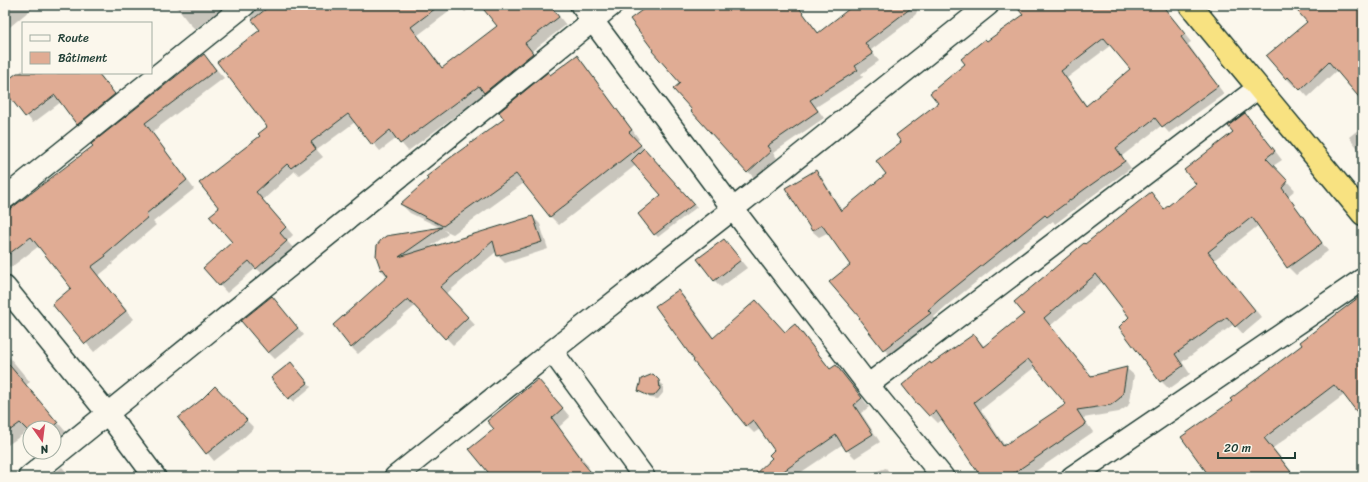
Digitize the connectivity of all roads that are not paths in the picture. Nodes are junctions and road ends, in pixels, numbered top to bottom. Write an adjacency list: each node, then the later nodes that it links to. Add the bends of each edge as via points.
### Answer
1 (245, 5): 7 (street)
2 (612, 5): 5 (street)
3 (988, 5): 8 (street)
4 (1190, 5): 6 (highway)
5 (587, 12): 8 (street); 14 (street)
6 (1258, 88): 9 (highway); 13 (street)
7 (5, 198)
8 (733, 209): 12 (street); 13 (street)
9 (1363, 214)
10 (1363, 279): 20 (street)
11 (5, 288): 14 (street)
12 (552, 351): 17 (street); 18 (street)
13 (868, 385): 19 (street)
14 (108, 414): 15 (street); 16 (street)
15 (29, 477)
16 (155, 477)
17 (396, 477)
18 (644, 477)
19 (943, 477)
20 (1072, 477)

